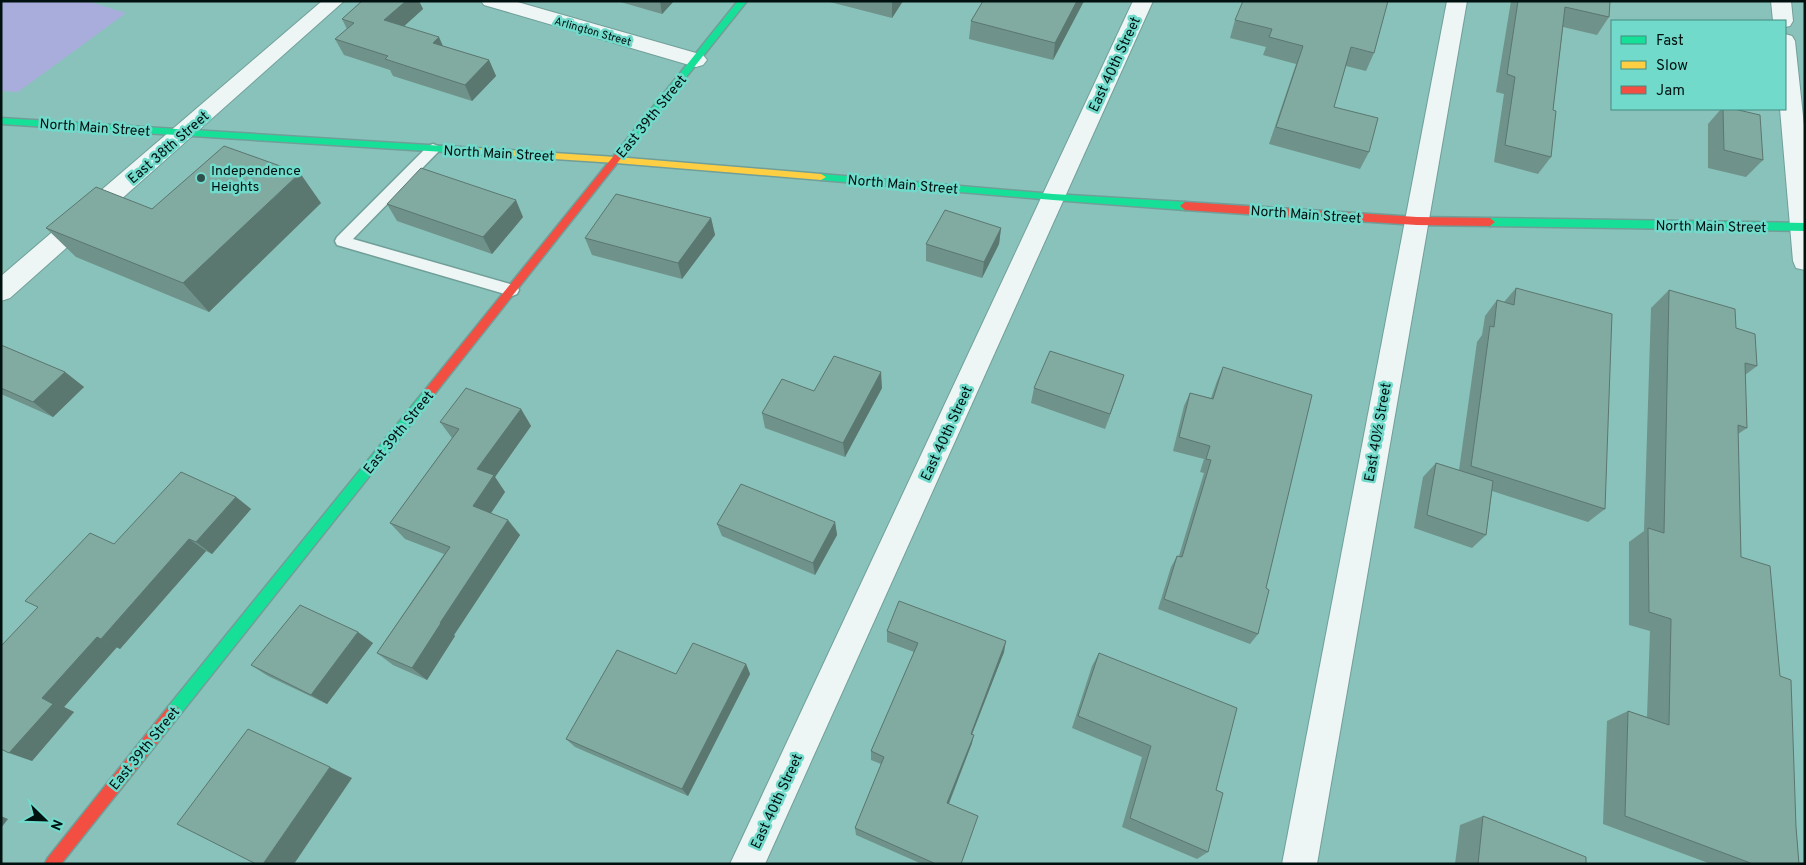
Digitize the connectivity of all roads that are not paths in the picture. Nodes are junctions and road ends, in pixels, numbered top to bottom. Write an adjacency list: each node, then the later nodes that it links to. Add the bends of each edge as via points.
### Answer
1 (334, 1): 11 (street, East 38th Street)
2 (491, 1): 9 (street, Arlington Street)
3 (743, 1): 9 (main road, East 39th Street)
4 (1144, 1): 14 (street, East 40th Street)
5 (1457, 1): 15 (street, East 40½ Street)
6 (1781, 1): 7 (street)
7 (1783, 20)
8 (1786, 51): 16 (street)
9 (696, 60): 13 (main road, East 39th Street)
10 (1, 121): 11 (main road, North Main Street)
11 (185, 133): 12 (main road, North Main Street); 19 (street, East 38th Street)
12 (434, 149): 13 (main road, North Main Street); 18 (lane, via 342,241)
13 (616, 160): 14 (main road, North Main Street); 18 (main road, East 39th Street)
14 (1054, 197): 15 (main road, North Main Street); 21 (street, East 40th Street)
15 (1417, 221): 16 (main road, North Main Street); 22 (street, East 40½ Street)
16 (1804, 227): 17 (street)
17 (1805, 261)
18 (512, 290): 20 (main road, East 39th Street)
19 (1, 291)
20 (52, 864)
21 (747, 864)
22 (1299, 864)

